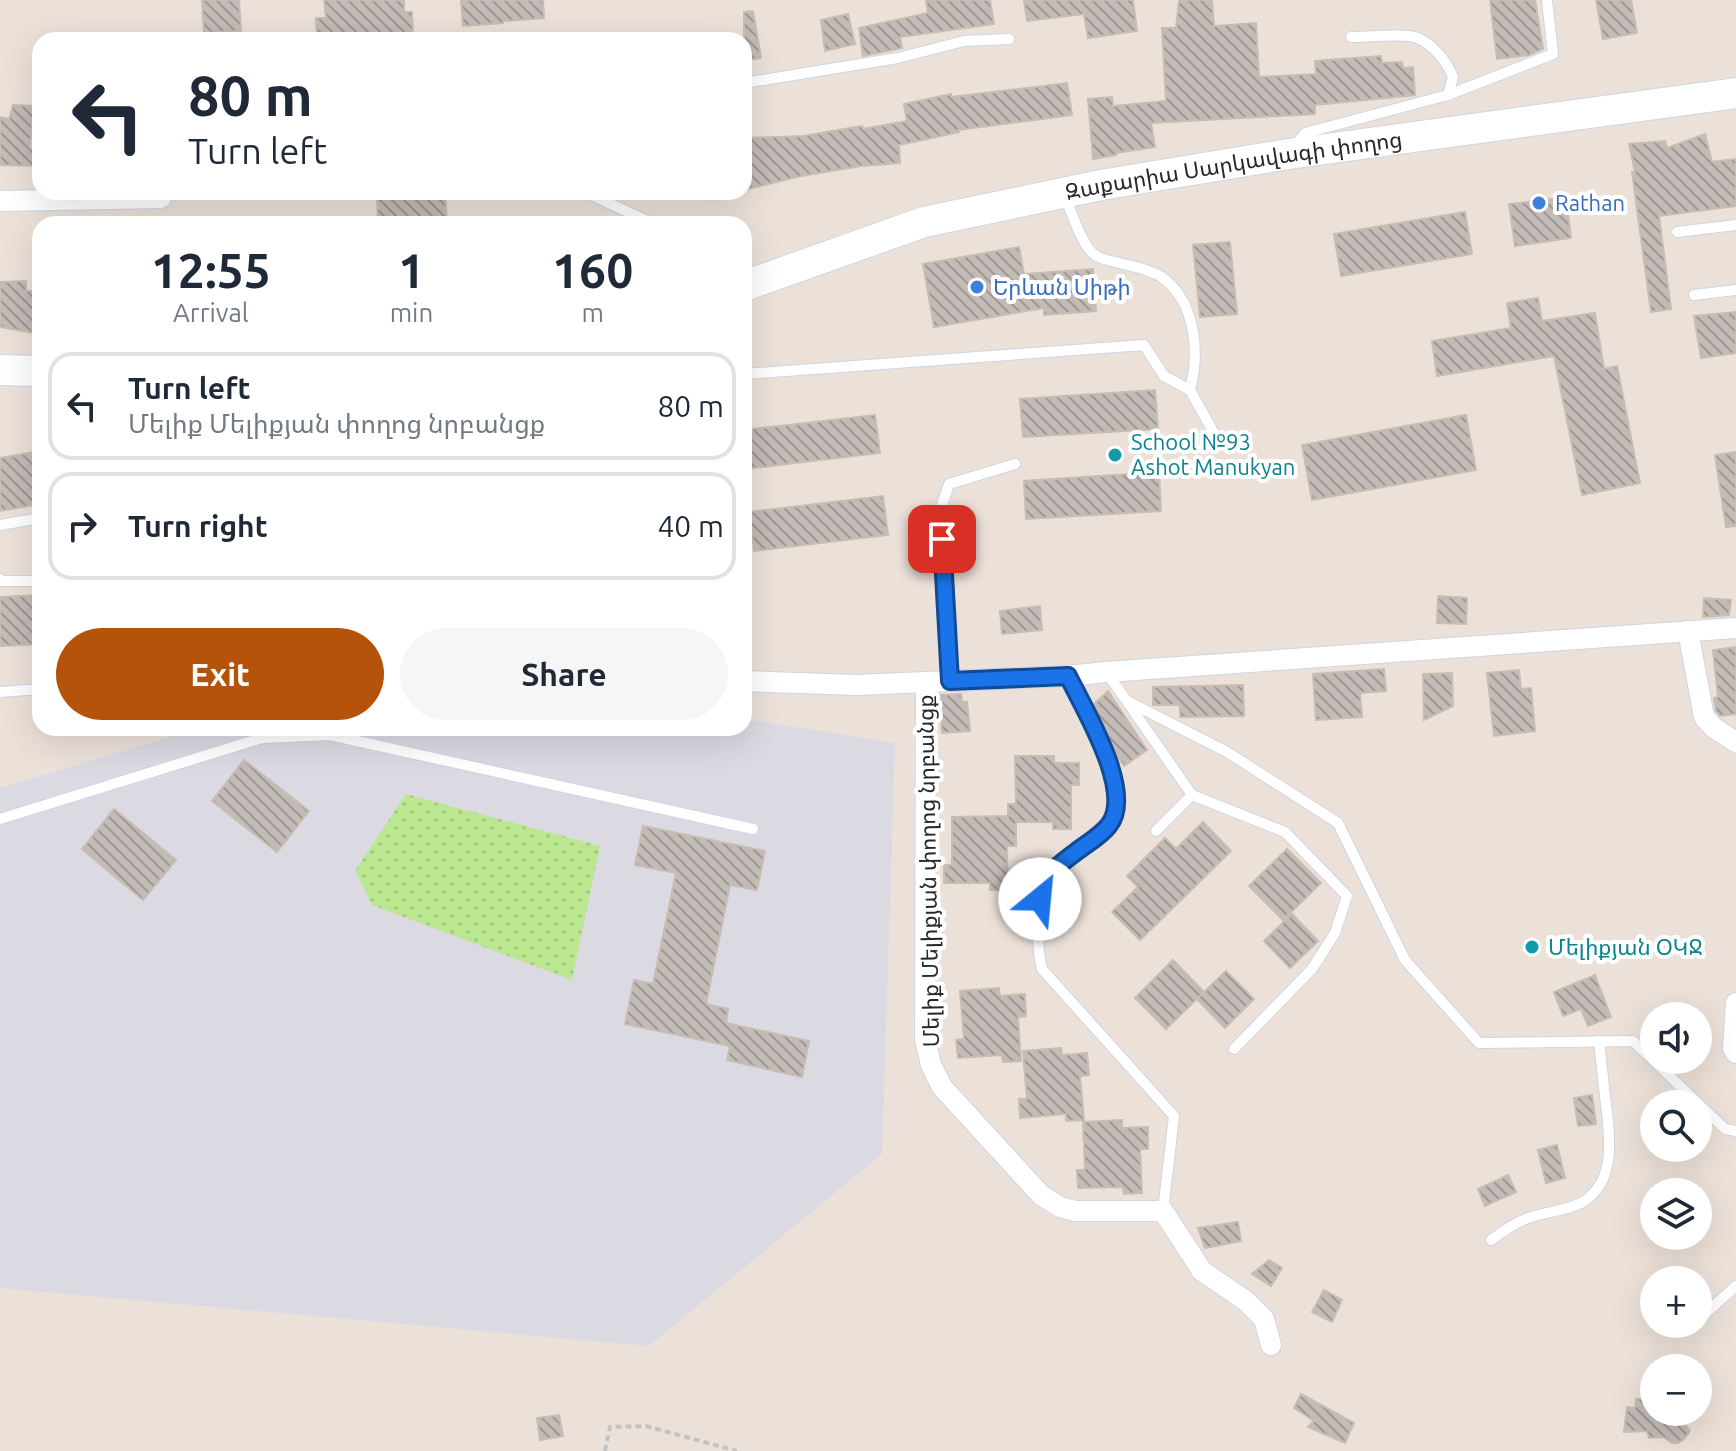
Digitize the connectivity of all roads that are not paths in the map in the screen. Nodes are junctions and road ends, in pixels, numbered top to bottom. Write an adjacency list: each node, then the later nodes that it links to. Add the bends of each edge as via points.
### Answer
1 (1547, 0): 6 (lane, via 1553,54)
2 (1351, 37): 6 (lane, via 1412,36 1433,48 1453,77)
3 (1009, 39): 4 (lane, via 964,41 898,58)
4 (752, 82)
5 (1736, 93): 7 (main road, Զաքարիա Սարկավագի փողոց)
6 (1448, 95): 7 (lane, via 1305,133)
7 (1289, 154): 8 (main road, Զաքարիա Սարկավագի փողոց)
8 (1064, 193): 15 (main road, Զաքարիա Սարկավագի փողոց, via 924,222); 21 (lane, via 1087,249 1096,257 1149,271 1174,289 1188,312 1195,341)
9 (54, 200): 11 (street)
10 (602, 200): 12 (lane)
11 (0, 201)
12 (637, 216)
13 (1736, 225): 14 (lane)
14 (1677, 232)
15 (752, 283)
16 (1736, 290): 17 (lane)
17 (1694, 295)
18 (0, 370): 19 (main road)
19 (32, 371)
20 (752, 373): 21 (lane, via 1144,345 1164,376)
21 (1190, 390): 22 (lane)
22 (1215, 435)
23 (1015, 464): 33 (lane, via 949,484 940,511)
24 (32, 519): 25 (lane)
25 (0, 525)
26 (0, 579): 27 (lane)
27 (32, 581)
28 (1736, 628): 29 (street, Մելիք Մելիքյան փողոց նրբանցք)
29 (1688, 631): 30 (street, Մելիք Մելիքյան փողոց նրբանցք); 40 (street, via 1704,717)
30 (1106, 672): 31 (street, Մելիք Մելիքյան փողոց նրբանցք); 37 (lane)
31 (1068, 676): 33 (street, Մելիք Մելիքյան փողոց նրբանցք); 50 (lane, via 1111,764 1117,795 1111,824 1052,870 1042,887 1039,954 1042,969 1174,1116)
32 (752, 681): 34 (street, Մելիք Մելիքյան փողոց նրբանցք)
33 (950, 681): 34 (street, Մելիք Մելիքյան փողոց նրբանցք)
34 (926, 683): 50 (street, Մելիք Մելիքյան փողոց նրբանցք, via 925,1039 931,1065 942,1087 1041,1195 1060,1207)
35 (32, 690): 36 (lane)
36 (0, 692)
37 (1127, 701): 41 (lane); 46 (lane, via 1227,752 1338,823 1405,960 1479,1043)
38 (307, 736): 42 (lane, via 262,738)
39 (334, 736): 43 (lane)
40 (1736, 742)
41 (1192, 795): 44 (lane); 47 (lane, via 1285,832 1347,896 1335,933 1312,969)
42 (0, 819)
43 (753, 829)
44 (1156, 831)
45 (1736, 1003): 48 (street)
46 (1599, 1041): 49 (lane, via 1633,1041 1725,1129); 51 (lane, via 1610,1143 1601,1182 1579,1204 1529,1217)
47 (1234, 1049)
48 (1736, 1053)
49 (1736, 1131)
50 (1163, 1211): 54 (street, via 1202,1271 1264,1319)
51 (1491, 1240)
52 (1736, 1286): 53 (lane)
53 (1712, 1307)
54 (1271, 1345)

